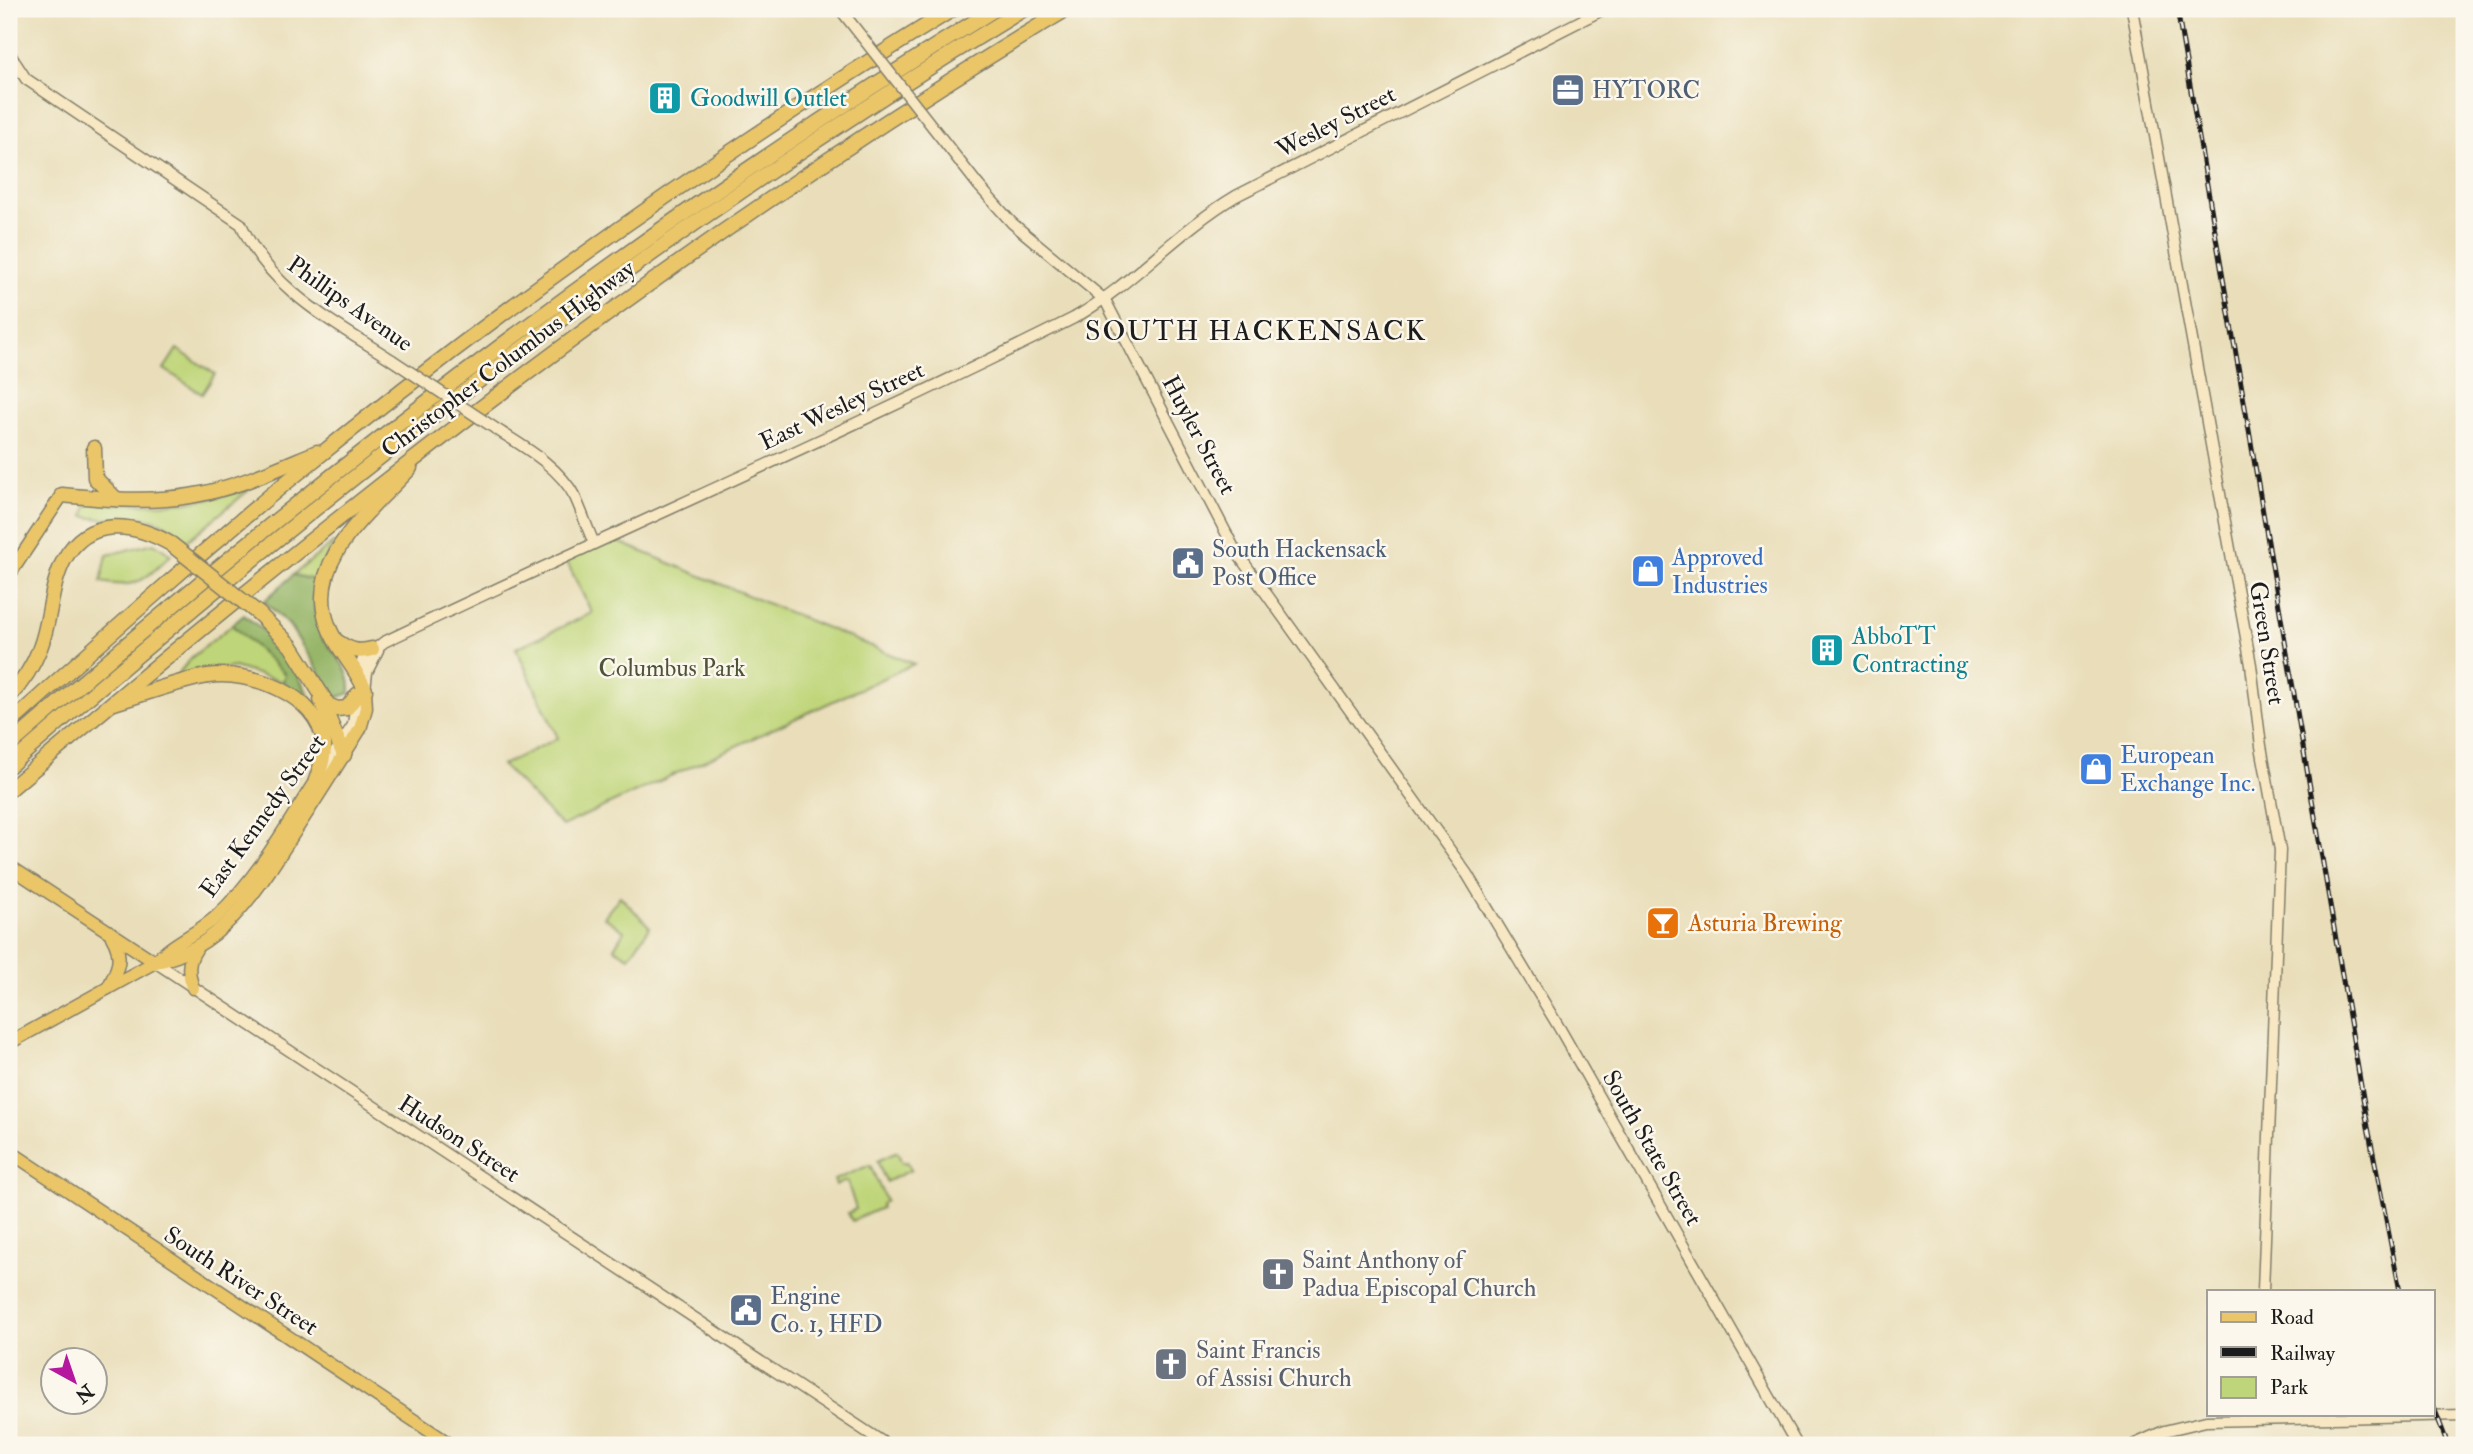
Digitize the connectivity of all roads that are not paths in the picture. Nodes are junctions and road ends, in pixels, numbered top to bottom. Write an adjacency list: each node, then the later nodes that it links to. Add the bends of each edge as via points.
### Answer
1 (840, 9): 9 (street, Huyler Street, bridge, via 1012,223)
2 (953, 9): 11 (highway, Christopher Columbus Highway, via 653,207)
3 (995, 9): 25 (highway, Christopher Columbus Highway, via 707,196 497,347 271,523)
4 (1024, 9): 27 (highway, Christopher Columbus Highway, via 752,184 510,356 267,545)
5 (1067, 9): 10 (highway, Christopher Columbus Highway, via 725,229)
6 (1604, 9): 9 (street, Wesley Street, via 1236,196 1197,221)
7 (2132, 9): 39 (street, Green Street, via 2251,665 2280,850)
8 (9, 53): 15 (street, Phillips Avenue, bridge, via 26,79 241,224 259,258 284,287 530,451 563,480)
9 (1105, 300): 15 (street, East Wesley Street, via 831,437); 31 (street, Huyler Street, via 1235,550)
10 (434, 441): 17 (highway, via 334,552 321,588); 23 (highway, Christopher Columbus Highway)
11 (331, 447): 14 (highway, via 204,494); 24 (highway, Christopher Columbus Highway)
12 (94, 448): 14 (highway, via 95,478)
13 (62, 495): 14 (highway); 16 (main road)
14 (116, 499)
15 (594, 543): 18 (street)
16 (9, 575)
17 (335, 640): 18 (highway, via 349,649); 19 (highway)
18 (378, 646): 19 (street); 21 (street, East Kennedy Street)
19 (357, 671): 21 (highway)
20 (315, 690): 21 (highway, via 337,709 351,706); 22 (highway, bridge, via 291,646 259,614 171,544 129,526 104,529 82,539 64,559 41,647); 26 (highway)
21 (361, 692): 26 (main road, East Kennedy Street, via 366,708 360,729)
22 (9, 698)
23 (108, 705): 28 (highway, via 210,676 259,680 290,695 316,722 324,750); 29 (highway, Christopher Columbus Highway)
24 (9, 724)
25 (9, 746)
26 (343, 750): 28 (street, East Kennedy Street); 33 (main road, East Kennedy Street, via 257,889 222,928)
27 (9, 766)
28 (316, 780): 34 (main road, East Kennedy Street, via 231,901)
29 (9, 790)
30 (9, 866): 32 (main road, Hudson Street)
31 (1467, 874): 46 (street, South State Street)
32 (110, 933): 34 (main road, Hudson Street); 36 (main road, via 119,948 120,966)
33 (197, 946): 34 (main road, East Kennedy Street, via 176,958); 35 (main road, via 189,958)
34 (155, 962): 35 (street, Hudson Street); 36 (main road)
35 (193, 988): 45 (street, Hudson Street)
36 (108, 989): 37 (main road)
37 (9, 1043)
38 (9, 1151): 44 (main road, South River Street)
39 (2263, 1290)
40 (2434, 1415): 41 (street)
41 (2464, 1415)
42 (2362, 1416): 43 (street)
43 (2259, 1417): 47 (street, via 2206,1421 2164,1431)
44 (451, 1445)
45 (887, 1445)
46 (1797, 1445)
47 (2133, 1445)

